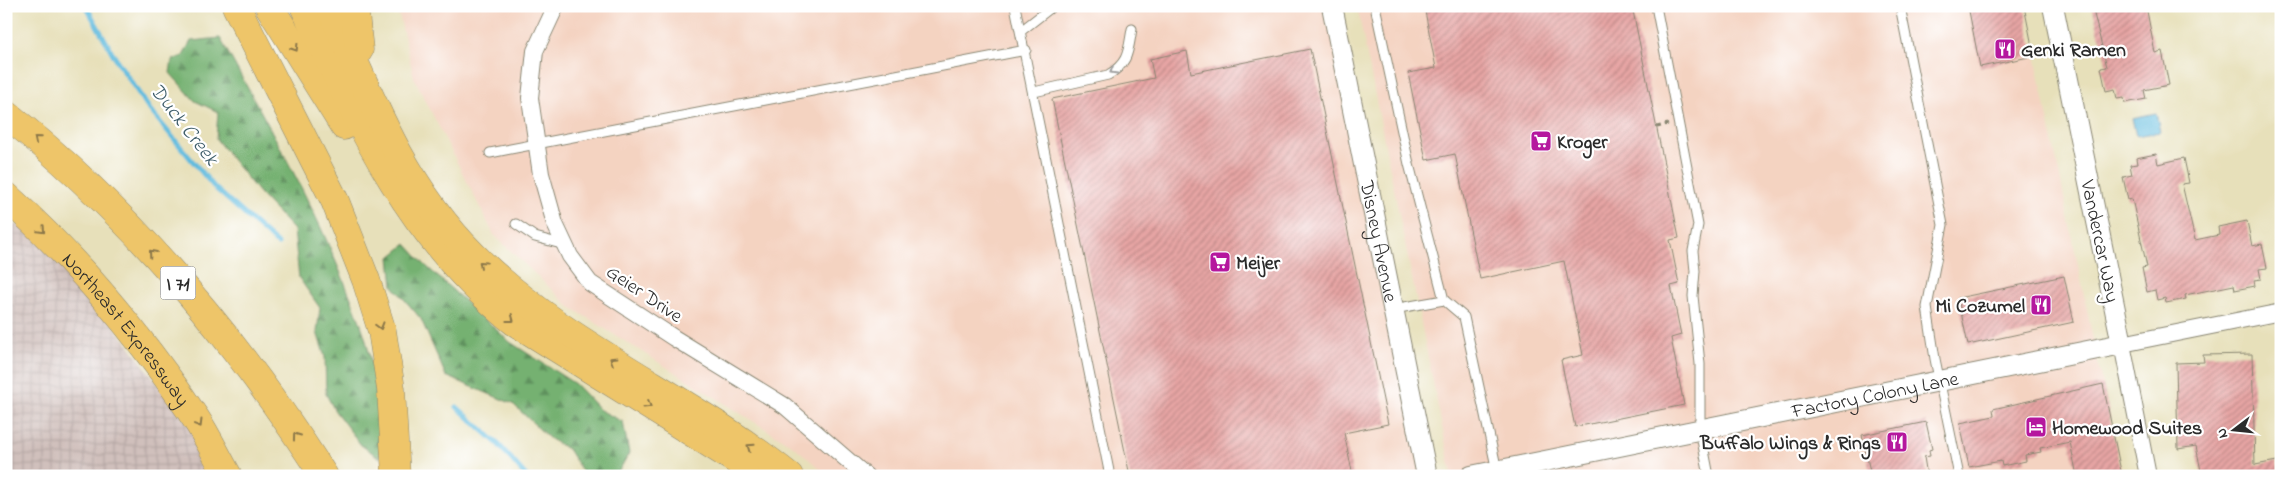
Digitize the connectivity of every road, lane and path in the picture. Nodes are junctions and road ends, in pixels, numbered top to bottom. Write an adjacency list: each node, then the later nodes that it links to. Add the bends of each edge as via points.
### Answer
1 (221, 6): 29 (highway)
2 (236, 6): 29 (highway, via 335,201)
3 (269, 6): 28 (highway, one-way to 28, via 403,215)
4 (304, 6): 28 (highway, via 359,124 397,189)
5 (330, 6): 19 (highway)
6 (354, 6): 19 (highway, via 360,53)
7 (556, 6): 23 (street, Geier Drive, via 535,51 530,98)
8 (1015, 6): 16 (lane)
9 (1053, 6): 16 (lane)
10 (1332, 6): 31 (street, Disney Avenue)
11 (1375, 6): 30 (lane, via 1409,164)
12 (1656, 6): 35 (lane, via 1698,225 1693,251 1693,296 1700,364)
13 (1900, 6): 34 (lane, via 1943,225 1927,307)
14 (2053, 6): 33 (street, Vandercar Way)
15 (1132, 29): 18 (lane, one-way to 18, via 1126,60 1118,69 1108,75)
16 (1021, 31): 17 (lane)
17 (1026, 50): 18 (lane); 23 (lane)
18 (1034, 92): 43 (lane)
19 (376, 109): 41 (highway, one-way to 19, via 744,442 543,314 474,256 422,191 392,145)
20 (6, 114): 38 (highway, I 71, one-way to 20, via 221,332 134,232 40,141)
21 (1669, 124): 22 (path)
22 (1657, 127)
23 (536, 143): 24 (lane); 27 (street, Geier Drive, via 555,224)
24 (490, 153)
25 (6, 196): 37 (highway, Northeast Expressway, one-way to 37, via 36,223 116,310 197,420)
26 (516, 224): 27 (lane, via 535,237)
27 (565, 245): 42 (street, Geier Drive, via 590,283 785,406)
28 (451, 261): 40 (highway, one-way to 40, via 483,296 515,322)
29 (366, 280): 39 (highway, one-way to 39, via 382,331 391,389)
30 (1444, 300): 31 (lane); 36 (lane, via 1464,317)
31 (1393, 309): 44 (street, Disney Avenue)
32 (2281, 312): 33 (street, Factory Colony Lane)
33 (2122, 344): 34 (street, Factory Colony Lane); 48 (street, Vandercar Way)
34 (1940, 381): 35 (street, Factory Colony Lane); 47 (lane)
35 (1700, 430): 36 (street, Factory Colony Lane); 46 (lane)
36 (1497, 470): 45 (street, Factory Colony Lane)
37 (228, 476)
38 (324, 476)
39 (396, 476)
40 (759, 476)
41 (789, 476)
42 (866, 476)
43 (1110, 476)
44 (1427, 476)
45 (1471, 476)
46 (1710, 476)
47 (1959, 476)
48 (2148, 476)

